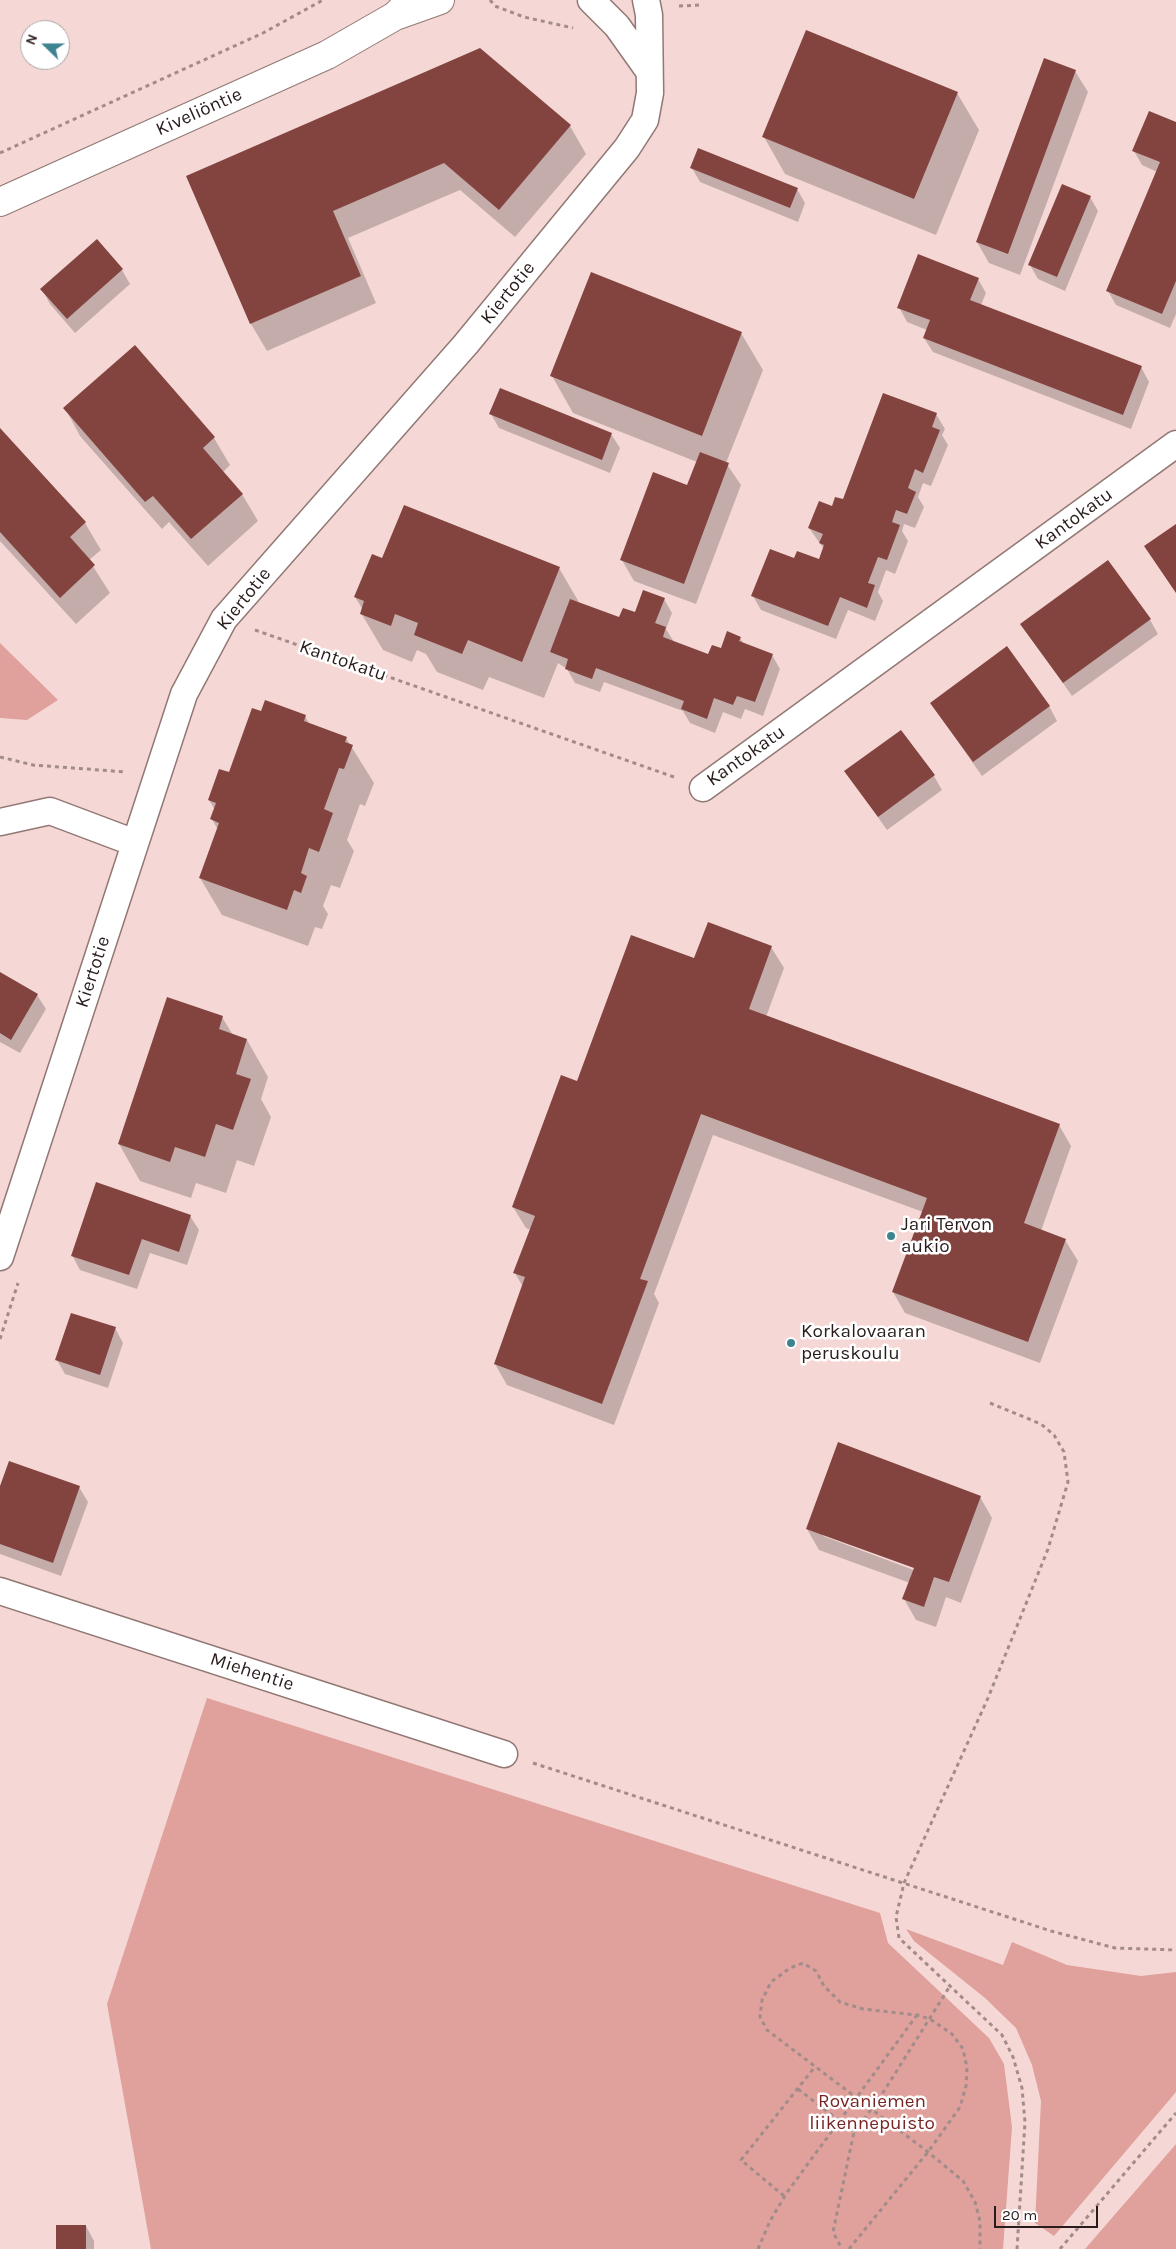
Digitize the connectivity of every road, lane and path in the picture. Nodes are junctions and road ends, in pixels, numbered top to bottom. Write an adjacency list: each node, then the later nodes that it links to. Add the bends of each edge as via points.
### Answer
1 (323, 0): 7 (path, via 263,33)
2 (440, 0): 5 (street, Kiveliöntie)
3 (591, 0): 6 (street, via 617,26)
4 (646, 0): 6 (street, Kiertotie)
5 (403, 8): 8 (street, Kiveliöntie, via 327,55)
6 (649, 71): 10 (street, Kiertotie, via 650,93 645,120 627,148 466,344)
7 (0, 153)
8 (0, 202)
9 (1176, 444): 13 (street, Kantokatu)
10 (224, 619): 12 (street, Kiertotie, via 184,694); 13 (path, Kantokatu)
11 (0, 757): 12 (path, via 33,765)
12 (156, 774): 15 (street, Kiertotie)
13 (703, 788)
14 (0, 822): 15 (street, via 50,811)
15 (135, 843): 16 (street, Kiertotie)
16 (0, 1257)
17 (990, 1403): 20 (path, via 1041,1424 1054,1435 1064,1452 1068,1482 1048,1549 988,1698)
18 (0, 1591): 19 (street, Miehentie)
19 (504, 1754): 20 (path)
20 (904, 1883): 21 (path, via 1051,1931 1115,1948); 22 (path, via 896,1917 899,1938)
21 (1176, 1950)
22 (950, 1986): 24 (path); 38 (path, via 1002,2035 1013,2056 1022,2088 1025,2122)
23 (917, 2015): 24 (path); 25 (path, via 863,2009 840,2002 824,1986 816,1971 803,1963 790,1968 771,1982 762,2000 760,2017 767,2030); 27 (path)
24 (930, 2019): 28 (path); 32 (path, via 952,2034 963,2050 967,2068 960,2107)
25 (814, 2068): 26 (path); 27 (path)
26 (798, 2089): 30 (path); 33 (path, via 741,2160)
27 (855, 2098): 28 (path); 30 (path)
28 (871, 2110): 31 (path); 32 (path)
29 (1176, 2113): 39 (path)
30 (839, 2121): 31 (path); 33 (path)
31 (854, 2132): 35 (path, via 833,2232)
32 (928, 2152): 36 (path); 37 (path, via 963,2181 975,2202 980,2221)
33 (784, 2196): 34 (path)
34 (758, 2249)
35 (842, 2249)
36 (849, 2249)
37 (980, 2249)
38 (1017, 2249)
39 (1060, 2249)

